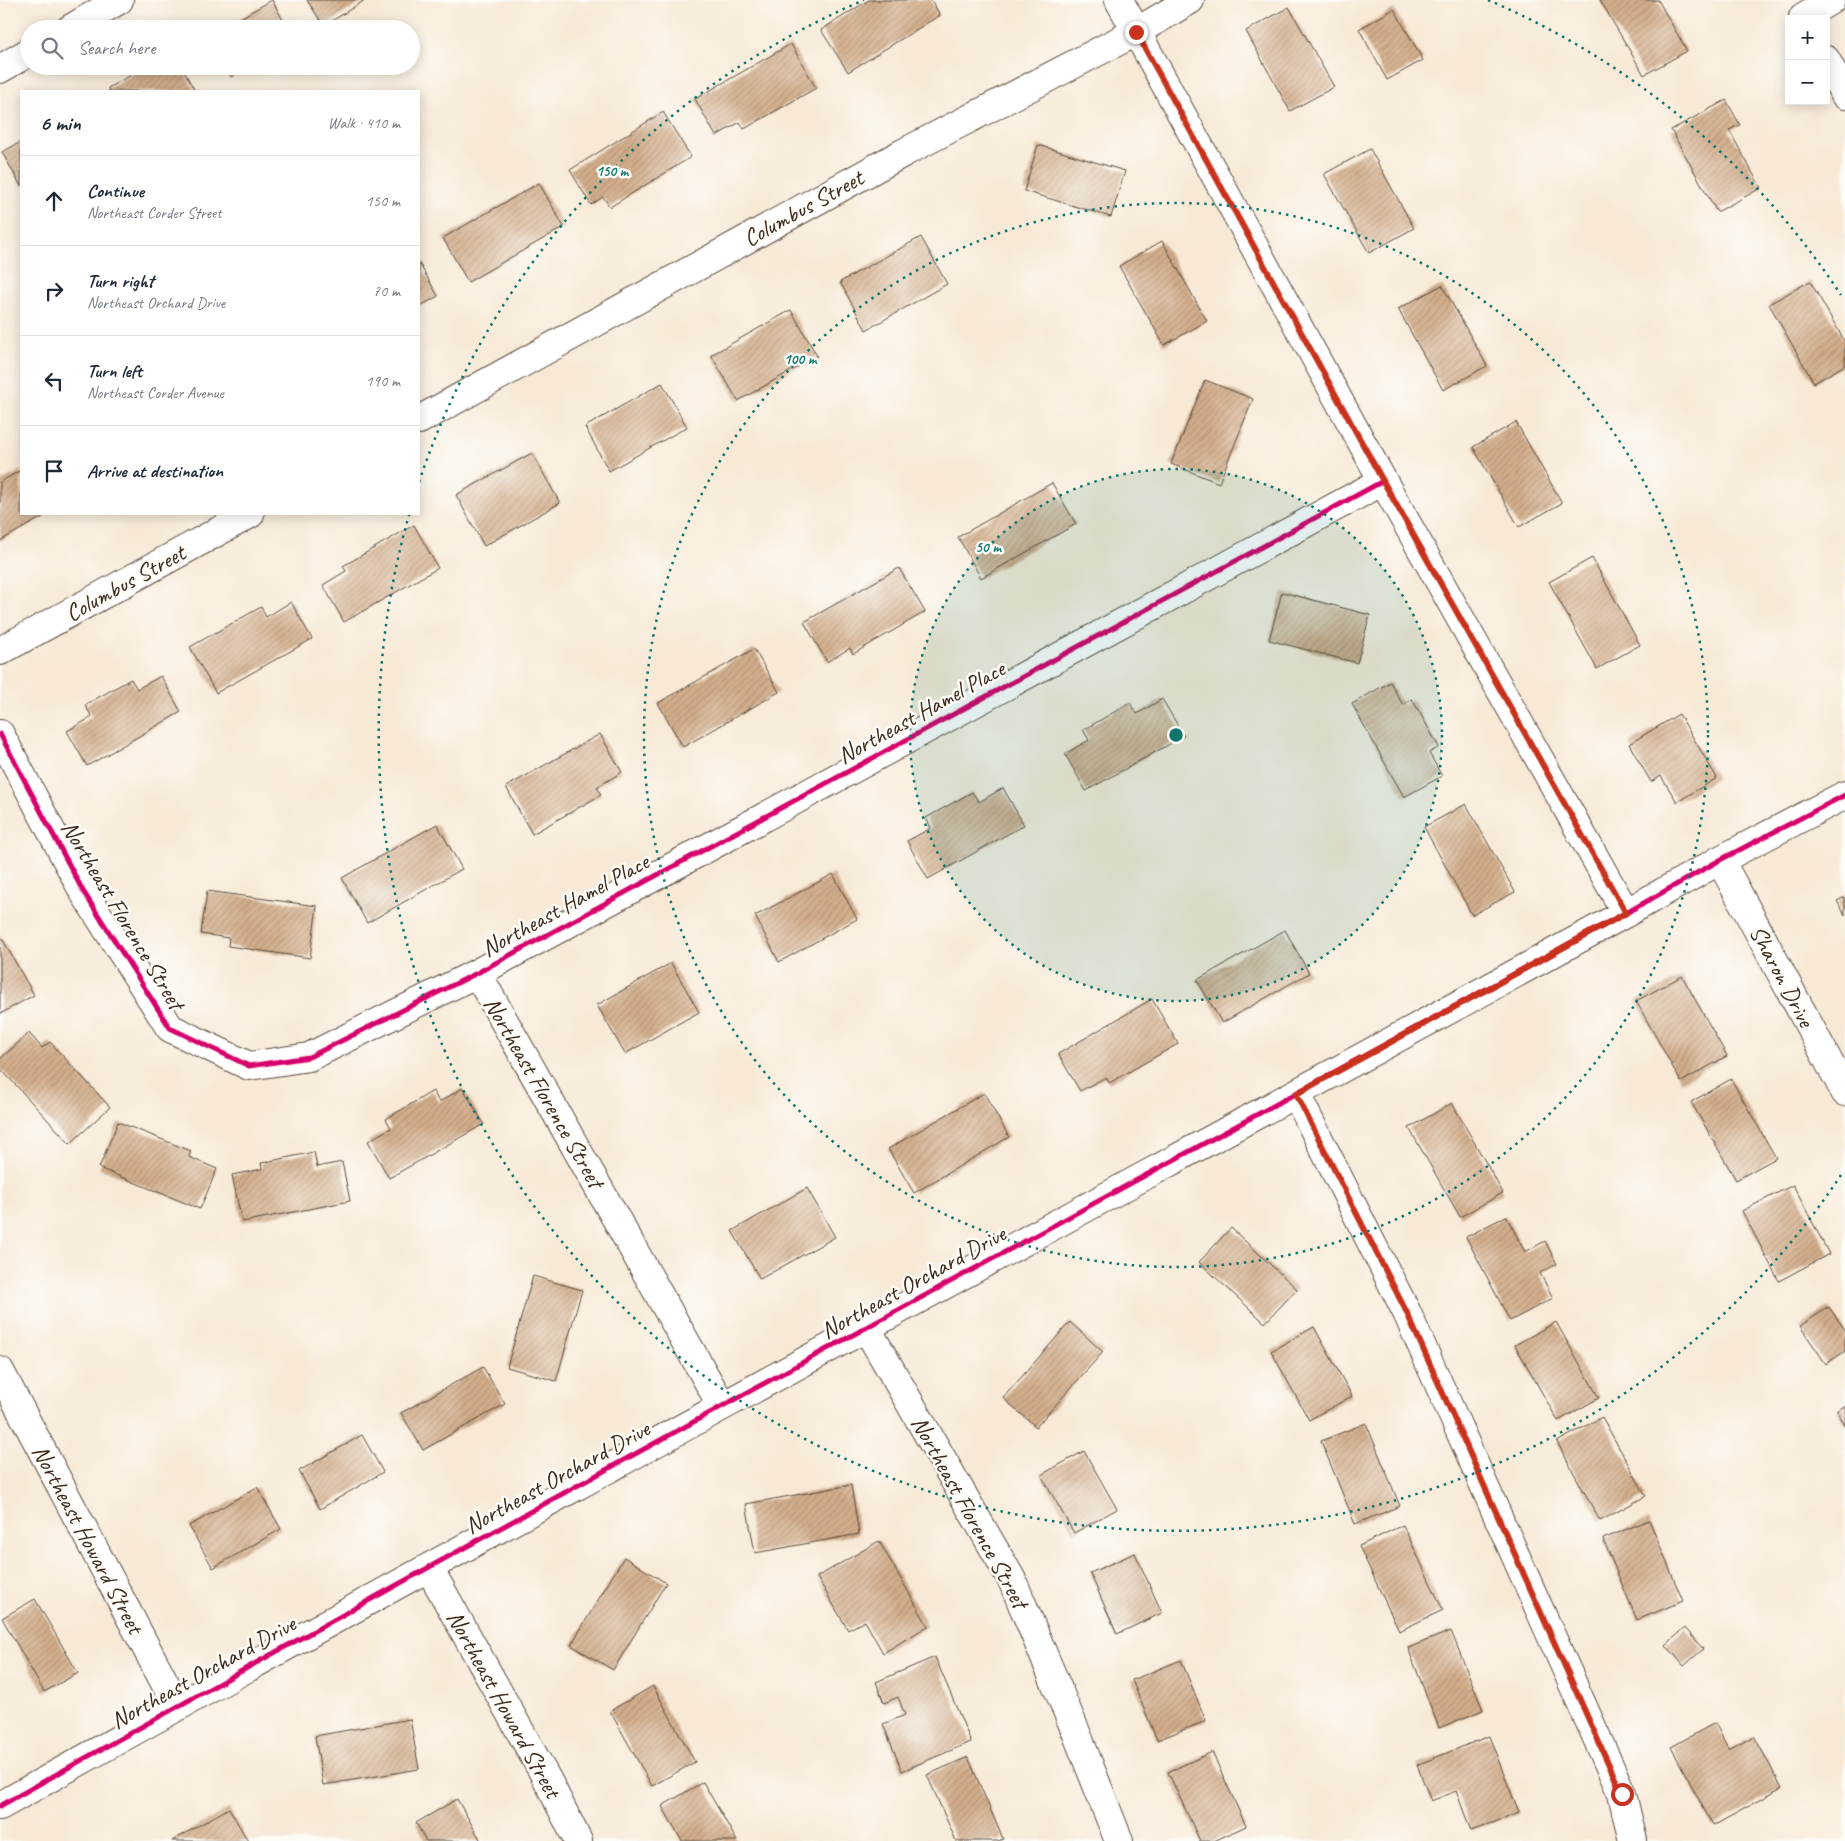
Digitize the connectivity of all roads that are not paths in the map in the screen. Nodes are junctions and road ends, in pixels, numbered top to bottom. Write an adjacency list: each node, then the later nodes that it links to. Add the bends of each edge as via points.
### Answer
1 (119, 0): 6 (street)
2 (1119, 0): 7 (street)
3 (1190, 0): 7 (street, Columbus Street)
4 (1831, 0): 5 (street)
5 (1800, 12)
6 (85, 20)
7 (1136, 32): 12 (street, Columbus Street, via 903,153); 13 (street)
8 (20, 57): 10 (street)
9 (1830, 67): 11 (street)
10 (0, 69)
11 (1845, 95)
12 (420, 419)
13 (1383, 481): 19 (street); 20 (street, Northeast Hamel Place)
14 (248, 515): 15 (street, Columbus Street)
15 (0, 652)
16 (0, 734): 20 (street, Northeast Florence Street, via 83,891 170,1028 250,1066 309,1057)
17 (1845, 795): 18 (street, Northeast Orchard Drive)
18 (1720, 860): 19 (street, Northeast Orchard Drive); 21 (street, Sharon Drive)
19 (1626, 913): 22 (street, Northeast Orchard Drive)
20 (477, 973): 25 (street, Northeast Florence Street)
21 (1845, 1092)
22 (1296, 1094): 23 (street, Northeast Orchard Drive); 31 (street, via 1411,1322 1622,1794)
23 (866, 1327): 25 (street, Northeast Orchard Drive); 30 (street, Northeast Florence Street, via 1012,1580)
24 (0, 1371): 27 (street, Northeast Howard Street)
25 (722, 1406): 26 (street, Northeast Orchard Drive)
26 (428, 1568): 27 (street, Northeast Orchard Drive); 29 (street, Northeast Howard Street, via 548,1781)
27 (177, 1706): 28 (street, Northeast Orchard Drive)
28 (0, 1806)
29 (578, 1841)
30 (1119, 1841)
31 (1633, 1841)

